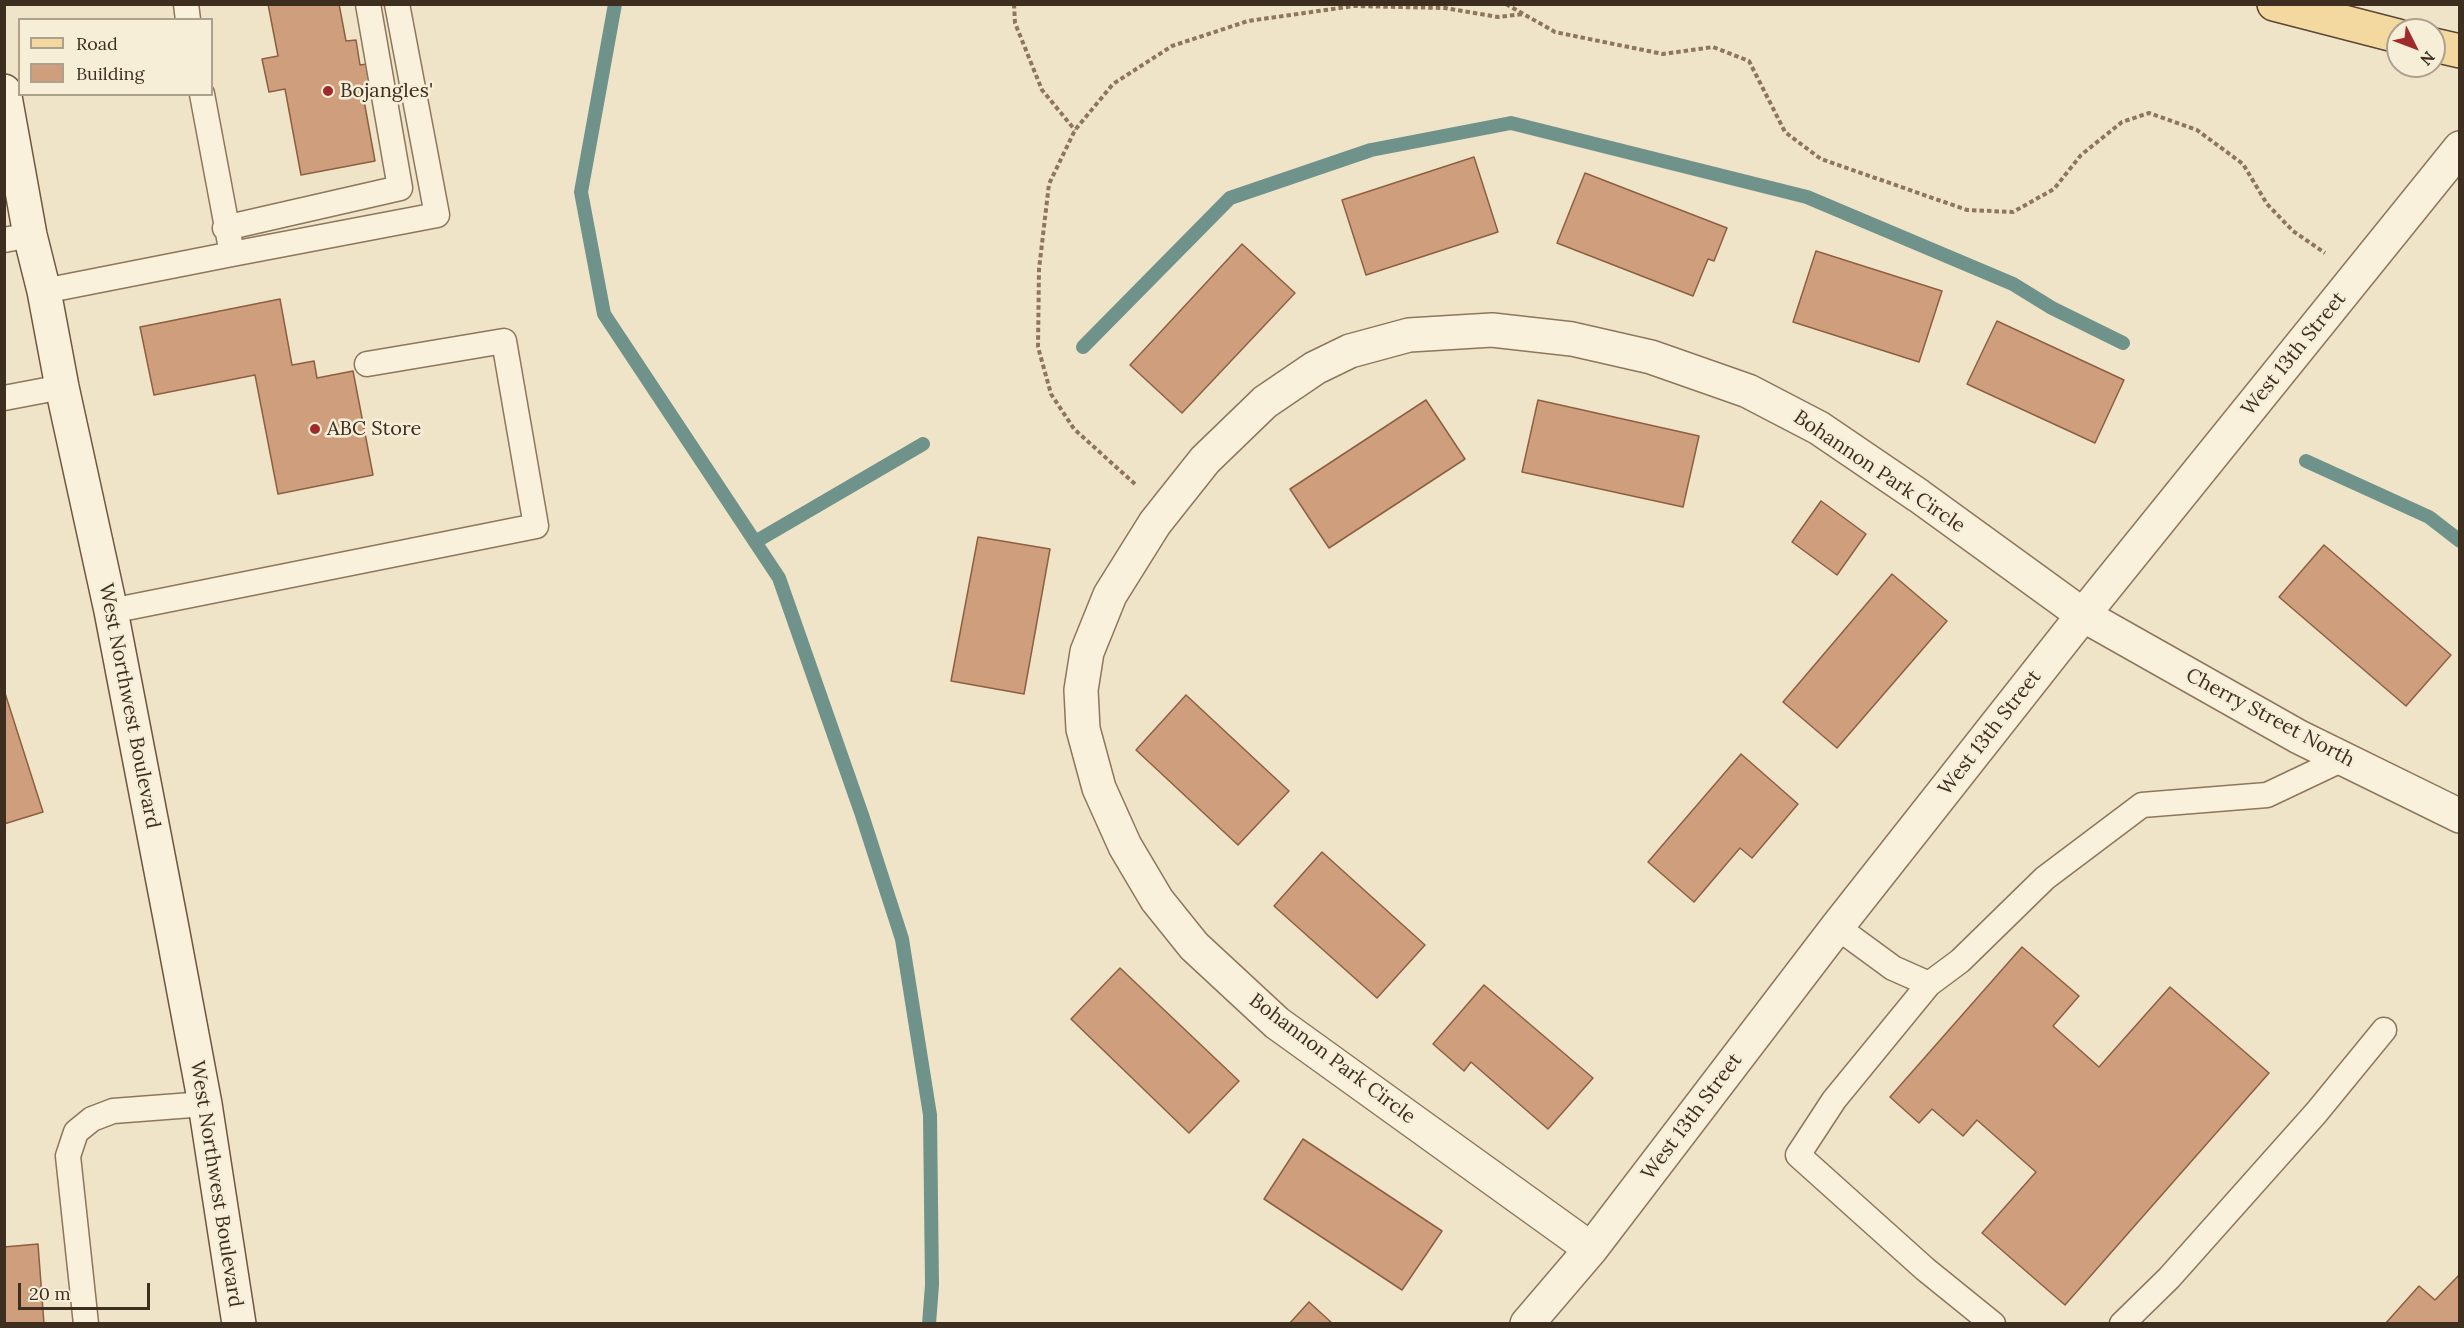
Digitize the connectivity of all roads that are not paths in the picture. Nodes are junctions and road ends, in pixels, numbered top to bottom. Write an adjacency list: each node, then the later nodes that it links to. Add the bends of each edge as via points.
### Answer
1 (368, 4): 9 (lane, via 400,188)
2 (397, 4): 11 (lane, via 437,215)
3 (2274, 4): 4 (main road)
4 (2386, 33)
5 (4, 91): 7 (street, West Northwest Boulevard)
6 (202, 96): 9 (lane)
7 (9, 145): 10 (street, West Northwest Boulevard)
8 (2460, 148): 17 (street, West 13th Street)
9 (225, 228): 11 (lane)
10 (17, 237): 12 (street, West Northwest Boulevard)
11 (232, 254): 12 (lane)
12 (44, 291): 14 (street, West Northwest Boulevard)
13 (366, 364): 16 (lane, via 504,341 537,526)
14 (62, 387): 15 (lane); 16 (street, West Northwest Boulevard)
15 (4, 398)
16 (111, 611): 23 (street, West Northwest Boulevard)
17 (2083, 615): 18 (street, Cherry Street North); 20 (street, West 13th Street); 24 (street, Bohannon Park Circle, via 1819,428 1748,391 1651,357 1572,339 1492,330 1409,335 1350,351 1315,368 1265,402 1205,460 1165,511 1110,595 1087,652 1081,690 1083,729 1099,788 1125,846 1157,900 1194,946 1277,1023)
18 (2343, 759): 19 (street, Cherry Street North); 21 (lane, via 2267,795 2142,805 2045,878 1960,961)
19 (2460, 816)
20 (1837, 927): 21 (lane, via 1893,968); 24 (street, West 13th Street)
21 (1929, 984): 28 (lane, via 1834,1100 1798,1155 1925,1269)
22 (2384, 1030): 29 (lane, via 2169,1278)
23 (204, 1104): 25 (lane, via 113,1111 92,1119 75,1132 68,1156); 26 (street, West Northwest Boulevard)
24 (1591, 1249): 27 (street, West 13th Street)
25 (86, 1323)
26 (238, 1323)
27 (1527, 1323)
28 (1993, 1323)
29 (2122, 1323)

